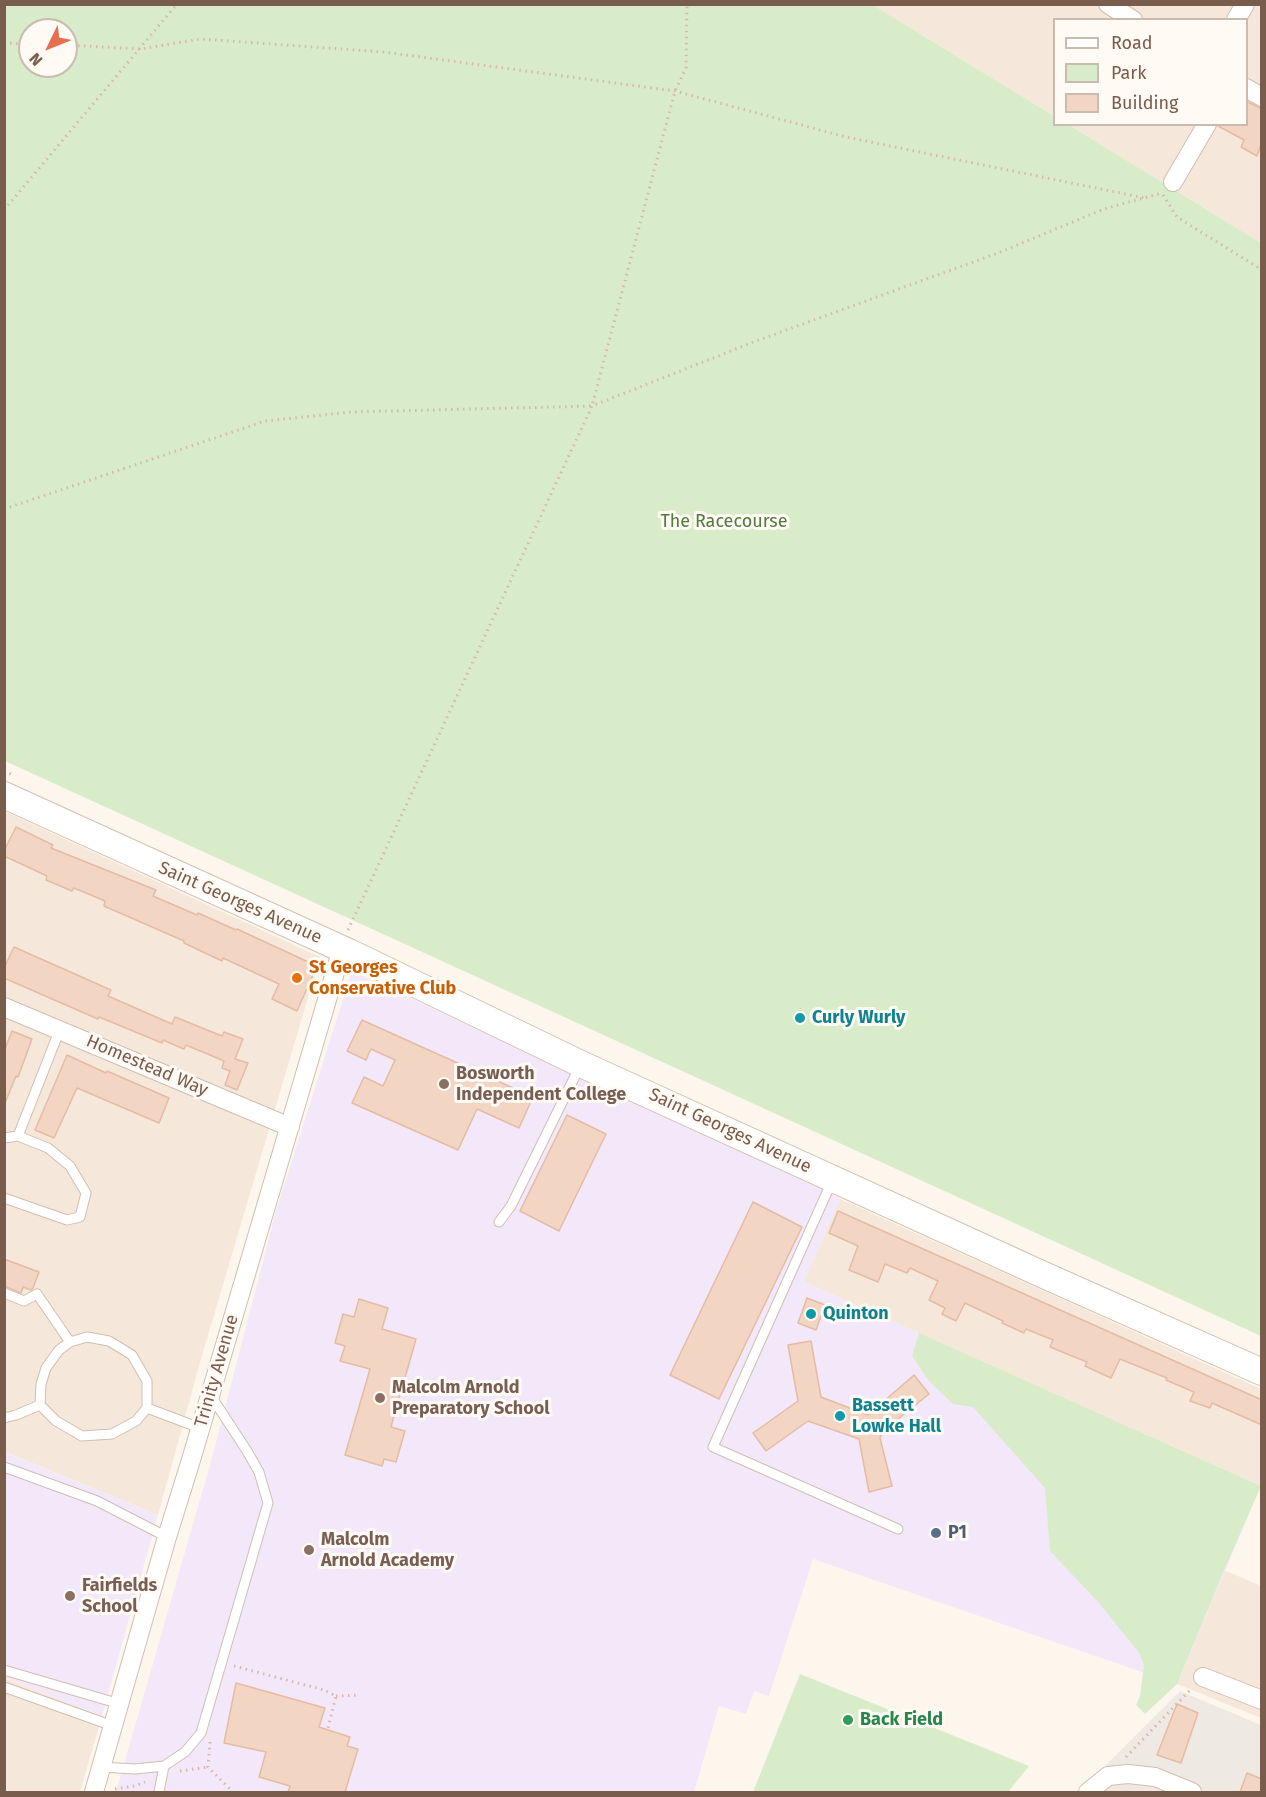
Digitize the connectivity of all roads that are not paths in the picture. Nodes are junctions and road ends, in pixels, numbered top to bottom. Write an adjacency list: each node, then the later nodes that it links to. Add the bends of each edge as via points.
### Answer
1 (1108, 4): 3 (street)
2 (1245, 4): 4 (street)
3 (1130, 18)
4 (1237, 18)
5 (1248, 89): 6 (street)
6 (1262, 97)
7 (1206, 126): 8 (street)
8 (1173, 182)
9 (10, 785): 10 (street, Saint Georges Avenue)
10 (345, 940): 13 (street, Saint Georges Avenue); 14 (street, Trinity Avenue)
11 (4, 1006): 12 (street, Homestead Way)
12 (60, 1029): 14 (street, Homestead Way); 15 (lane)
13 (581, 1064): 17 (street, Saint Georges Avenue); 19 (lane, via 511,1206)
14 (290, 1127): 23 (street, Trinity Avenue)
15 (18, 1136): 16 (lane); 18 (lane, via 48,1148 70,1166 86,1193 85,1203 80,1217 68,1220)
16 (4, 1138)
17 (833, 1178): 22 (street, Saint Georges Avenue); 29 (lane, via 712,1447)
18 (4, 1198)
19 (499, 1222)
20 (4, 1293): 21 (lane, via 24,1301 37,1294)
21 (70, 1342): 24 (lane, via 46,1368 40,1384); 25 (lane, via 87,1337 109,1341 132,1355 147,1381)
22 (1262, 1372)
23 (210, 1394): 27 (street, Trinity Avenue); 37 (lane, via 259,1472 268,1503 201,1734 185,1752)
24 (40, 1405): 25 (lane, via 56,1421 82,1436 112,1434 136,1421); 26 (lane)
25 (147, 1408): 27 (lane)
26 (4, 1418)
27 (200, 1428): 30 (street, Trinity Avenue)
28 (4, 1467): 30 (lane, via 97,1501)
29 (898, 1529)
30 (167, 1537): 35 (street, Trinity Avenue)
31 (4, 1670): 35 (lane)
32 (1203, 1677): 34 (street)
33 (4, 1687): 36 (lane)
34 (1262, 1700)
35 (120, 1704): 36 (street, Trinity Avenue)
36 (113, 1726): 38 (street, Trinity Avenue)
37 (164, 1766): 38 (lane); 40 (lane)
38 (101, 1767): 39 (street, Trinity Avenue)
39 (94, 1792)
40 (159, 1792)
41 (1088, 1792): 42 (street, via 1108,1776 1128,1774 1155,1778)
42 (1192, 1792)

